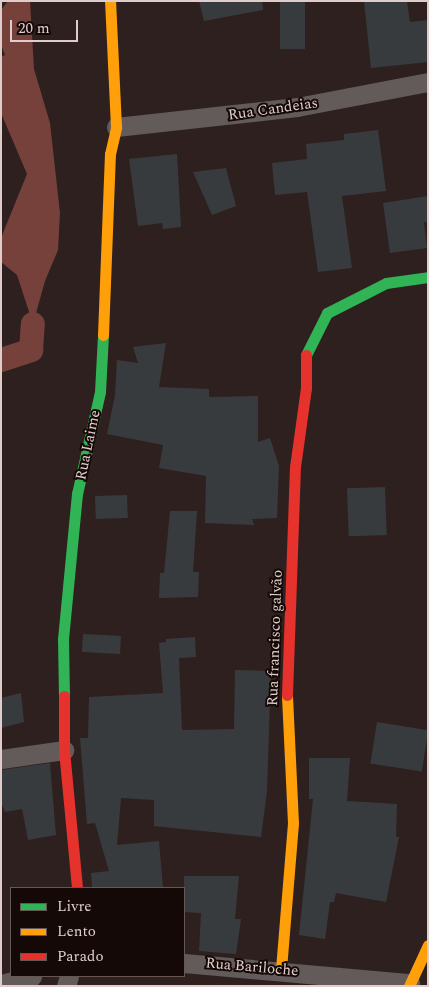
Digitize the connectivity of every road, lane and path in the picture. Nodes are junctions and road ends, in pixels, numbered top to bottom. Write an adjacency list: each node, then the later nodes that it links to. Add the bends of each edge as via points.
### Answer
1 (110, 1): 3 (street, Rua Laime)
2 (428, 82): 3 (street, Rua Candeias, via 297,107)
3 (116, 127): 5 (street, Rua Laime, via 110,154 100,392 77,494 63,639)
4 (428, 277): 10 (street, Rua francisco galvão, via 368,288 353,296 343,307 327,313 306,351 306,388 295,467 286,682 293,823)
5 (64, 750): 6 (street); 7 (street, Rua Laime)
6 (1, 759)
7 (77, 887)
8 (428, 944): 13 (street)
9 (185, 963): 10 (street, Rua Bariloche)
10 (281, 969): 13 (street, Rua Bariloche)
11 (28, 977): 12 (street)
12 (1, 984)
13 (410, 985)

